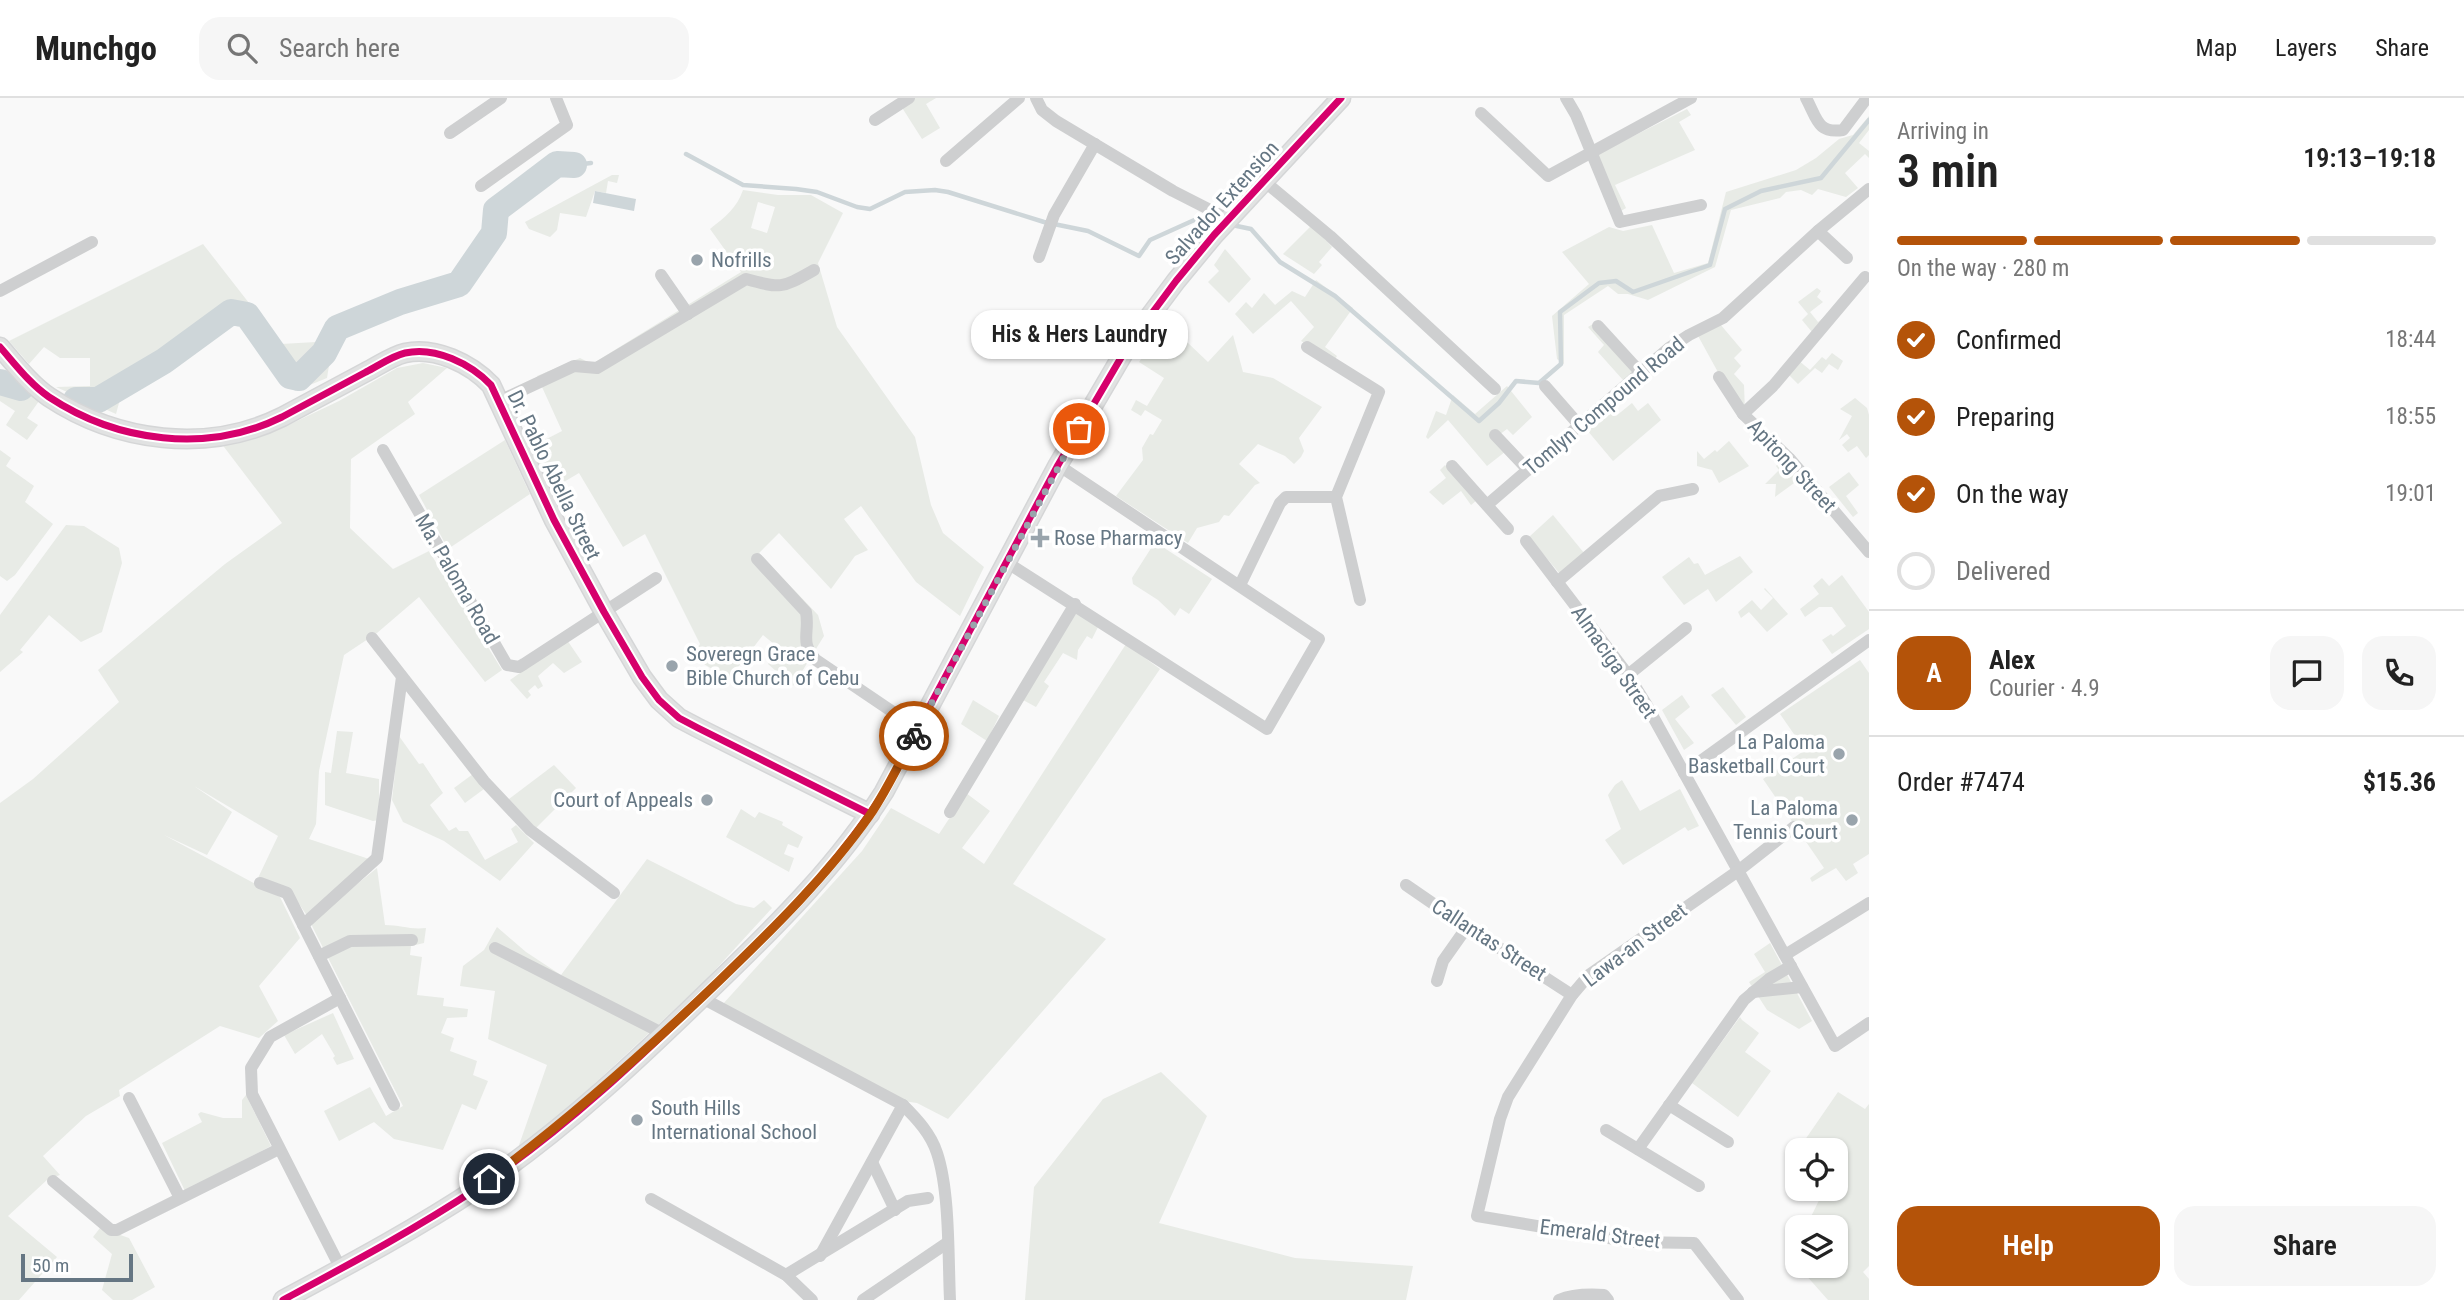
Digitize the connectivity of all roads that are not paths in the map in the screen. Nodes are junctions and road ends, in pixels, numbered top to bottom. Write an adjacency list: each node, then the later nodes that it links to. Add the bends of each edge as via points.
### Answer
1 (501, 98): 13 (street)
2 (556, 98): 18 (street, via 567,125)
3 (909, 98): 12 (street)
4 (1019, 98): 16 (street)
5 (1036, 98): 14 (street, via 1056,121)
6 (1341, 98): 17 (main road, Salvador Extension)
7 (1566, 98): 15 (street)
8 (1691, 98): 15 (street)
9 (1806, 98): 10 (street, via 1822,129 1830,132 1843,130)
10 (1867, 98)
11 (1481, 113): 15 (street, via 1548,176)
12 (875, 120)
13 (450, 133)
14 (1095, 144): 21 (street); 24 (street, via 1054,215)
15 (1591, 152): 20 (street, via 1620,222)
16 (946, 161)
17 (1264, 181): 21 (main road, Salvador Extension); 37 (street)
18 (481, 186)
19 (1869, 189): 22 (street, Tomlyn Compound Road)
20 (1701, 205)
21 (1223, 225): 43 (main road, Salvador Extension, via 1129,344)
22 (1818, 230): 25 (street); 34 (street, Tomlyn Compound Road, via 1723,318 1689,335)
23 (92, 242): 29 (street)
24 (1040, 257)
25 (1847, 258)
26 (814, 270): 30 (street, via 787,286 746,279)
27 (661, 275): 30 (street)
28 (1865, 277): 39 (street, via 1773,386)
29 (0, 291)
30 (688, 314): 38 (street, via 597,368 574,366)
31 (1598, 326): 34 (street)
32 (1307, 346): 47 (street, via 1379,393)
33 (0, 347): 38 (main road, Dr. Pablo Abella Street, via 37,387 63,405 117,430 157,438 213,438 264,425 405,353 449,356 480,374)
34 (1640, 372): 40 (street, Tomlyn Compound Road)
35 (1719, 377): 39 (street, Apitong Street)
36 (1545, 386): 40 (street)
37 (1495, 389)
38 (499, 401): 59 (main road, Dr. Pablo Abella Street, via 543,498)
39 (1743, 414): 51 (street, Apitong Street, via 1789,458)
40 (1580, 426): 45 (street, Tomlyn Compound Road)
41 (1495, 435): 45 (street)
42 (383, 450): 59 (street, Ma. Paloma Road, via 507,665 519,667)
43 (1058, 465): 53 (main road, Salvador Extension); 56 (street)
44 (1452, 466): 48 (street)
45 (1528, 470): 48 (street, Tomlyn Compound Road)
46 (1693, 489): 55 (street, via 1659,496)
47 (1336, 497): 56 (street, via 1286,497); 57 (street)
48 (1486, 505): 49 (street)
49 (1508, 529)
50 (1525, 541): 55 (street, Almaciga Street)
51 (1869, 552)
52 (757, 559): 65 (street, via 806,612 805,641 816,660)
53 (1006, 562): 58 (street); 65 (main road, Salvador Extension)
54 (656, 578): 59 (street, Ma. Paloma Road)
55 (1557, 582): 63 (street, Almaciga Street)
56 (1240, 585): 58 (street, via 1319,639 1267,729)
57 (1360, 600)
58 (1075, 604): 67 (street)
59 (604, 612): 68 (main road, Dr. Pablo Abella Street, via 653,693 679,718)
60 (1686, 628): 63 (street)
61 (372, 638): 64 (street)
62 (1869, 640): 66 (street)
63 (1628, 675): 66 (street, Almaciga Street)
64 (402, 677): 73 (street, via 484,781 530,830); 75 (street, via 377,858)
65 (918, 729): 68 (main road, Salvador Extension)
66 (1684, 774): 70 (street, Almaciga Street)
67 (950, 812)
68 (870, 814): 86 (main road, Salvador Extension, via 801,898)
69 (1794, 827): 70 (street, Lawa-an Street)
70 (1738, 871): 80 (street, Almaciga Street); 84 (street, Lawa-an Street, via 1589,975)
71 (260, 883): 75 (street, via 286,893)
72 (1406, 885): 76 (street, Callantas Street)
73 (614, 893)
74 (1869, 903): 80 (street)
75 (303, 925): 79 (street)
76 (1467, 928): 81 (street, via 1443,961); 84 (street, Callantas Street)
77 (412, 940): 79 (street, via 350,941)
78 (495, 948): 88 (street)
79 (319, 956): 85 (street)
80 (1788, 961): 82 (street, Almaciga Street); 83 (street)
81 (1437, 981)
82 (1802, 988): 83 (street); 87 (street, Almaciga Street, via 1835,1046)
83 (1752, 992): 92 (street)
84 (1572, 995): 104 (street, Lawa-an Street, via 1508,1097)
85 (340, 998): 90 (street); 95 (street, via 270,1037 251,1068 252,1094)
86 (702, 998): 88 (main road, Salvador Extension); 91 (street)
87 (1869, 1023)
88 (664, 1034): 107 (main road, Salvador Extension, via 598,1094 489,1179)
89 (129, 1098): 100 (street)
90 (394, 1105)
91 (903, 1105): 97 (street); 105 (street, via 919,1121 937,1154)
92 (1670, 1105): 94 (street); 96 (street)
93 (1606, 1130): 96 (street)
94 (1728, 1142)
95 (279, 1149): 100 (street); 107 (street)
96 (1638, 1149): 99 (street)
97 (872, 1162): 103 (street); 106 (street)
98 (53, 1181): 100 (street, via 111,1230)
99 (1699, 1186)
100 (180, 1198)
101 (928, 1198): 103 (street, via 908,1200)
102 (650, 1199): 108 (street)
103 (895, 1210): 106 (street)
104 (1477, 1216): 115 (street, Emerald Street, via 1633,1242 1694,1243)
105 (947, 1243): 111 (street); 112 (street)
106 (820, 1256): 108 (street)
107 (341, 1269): 109 (main road, Salvador Extension)
108 (786, 1275): 110 (street)
109 (283, 1300)
110 (812, 1300)
111 (863, 1300)
112 (950, 1300)
113 (1559, 1300): 114 (street, via 1597,1294)
114 (1608, 1300)
115 (1738, 1300)

